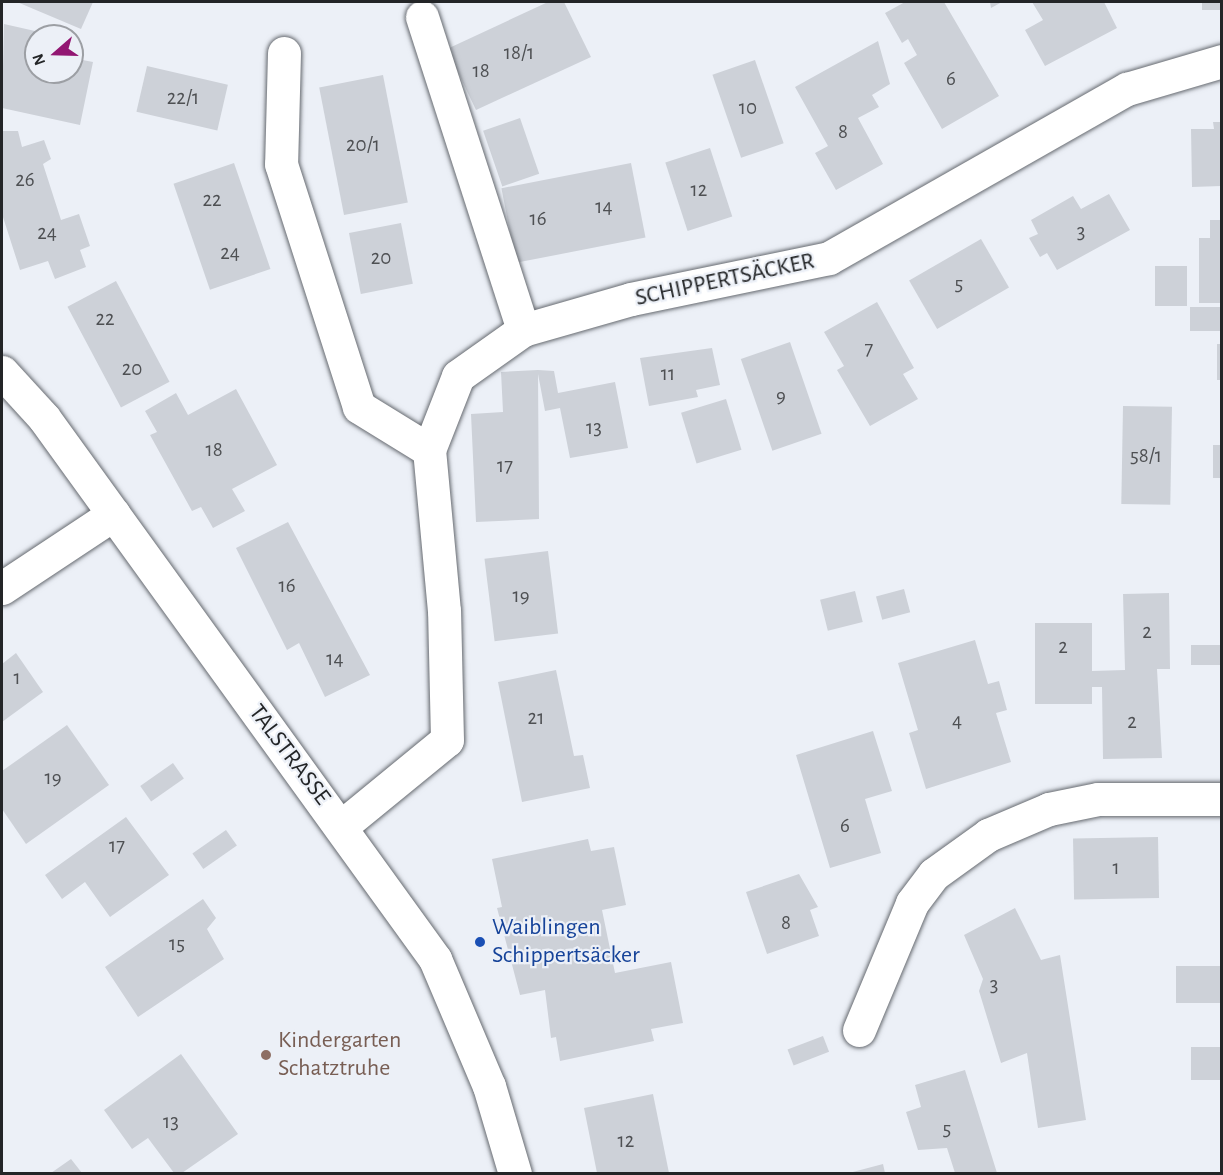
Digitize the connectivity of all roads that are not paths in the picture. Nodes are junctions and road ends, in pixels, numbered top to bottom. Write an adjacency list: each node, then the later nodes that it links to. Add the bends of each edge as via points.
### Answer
1 (422, 17): 4 (street)
2 (284, 52): 6 (street, via 280,164 359,407)
3 (1221, 61): 4 (street, SCHIPPERTSÄCKER, via 1185,68 1071,117 829,258 631,299)
4 (523, 330): 6 (street, SCHIPPERTSÄCKER, via 458,376)
5 (2, 372): 7 (street, TALSTRASSE, via 44,418)
6 (429, 450): 10 (street, SCHIPPERTSÄCKER, via 444,611 447,740)
7 (114, 514): 8 (street); 10 (street, TALSTRASSE)
8 (2, 588)
9 (1221, 799): 11 (street, via 1098,799 1049,809 988,835 934,874 912,903)
10 (343, 825): 12 (street, TALSTRASSE, via 435,959 489,1086)
11 (859, 1030)
12 (515, 1173)

